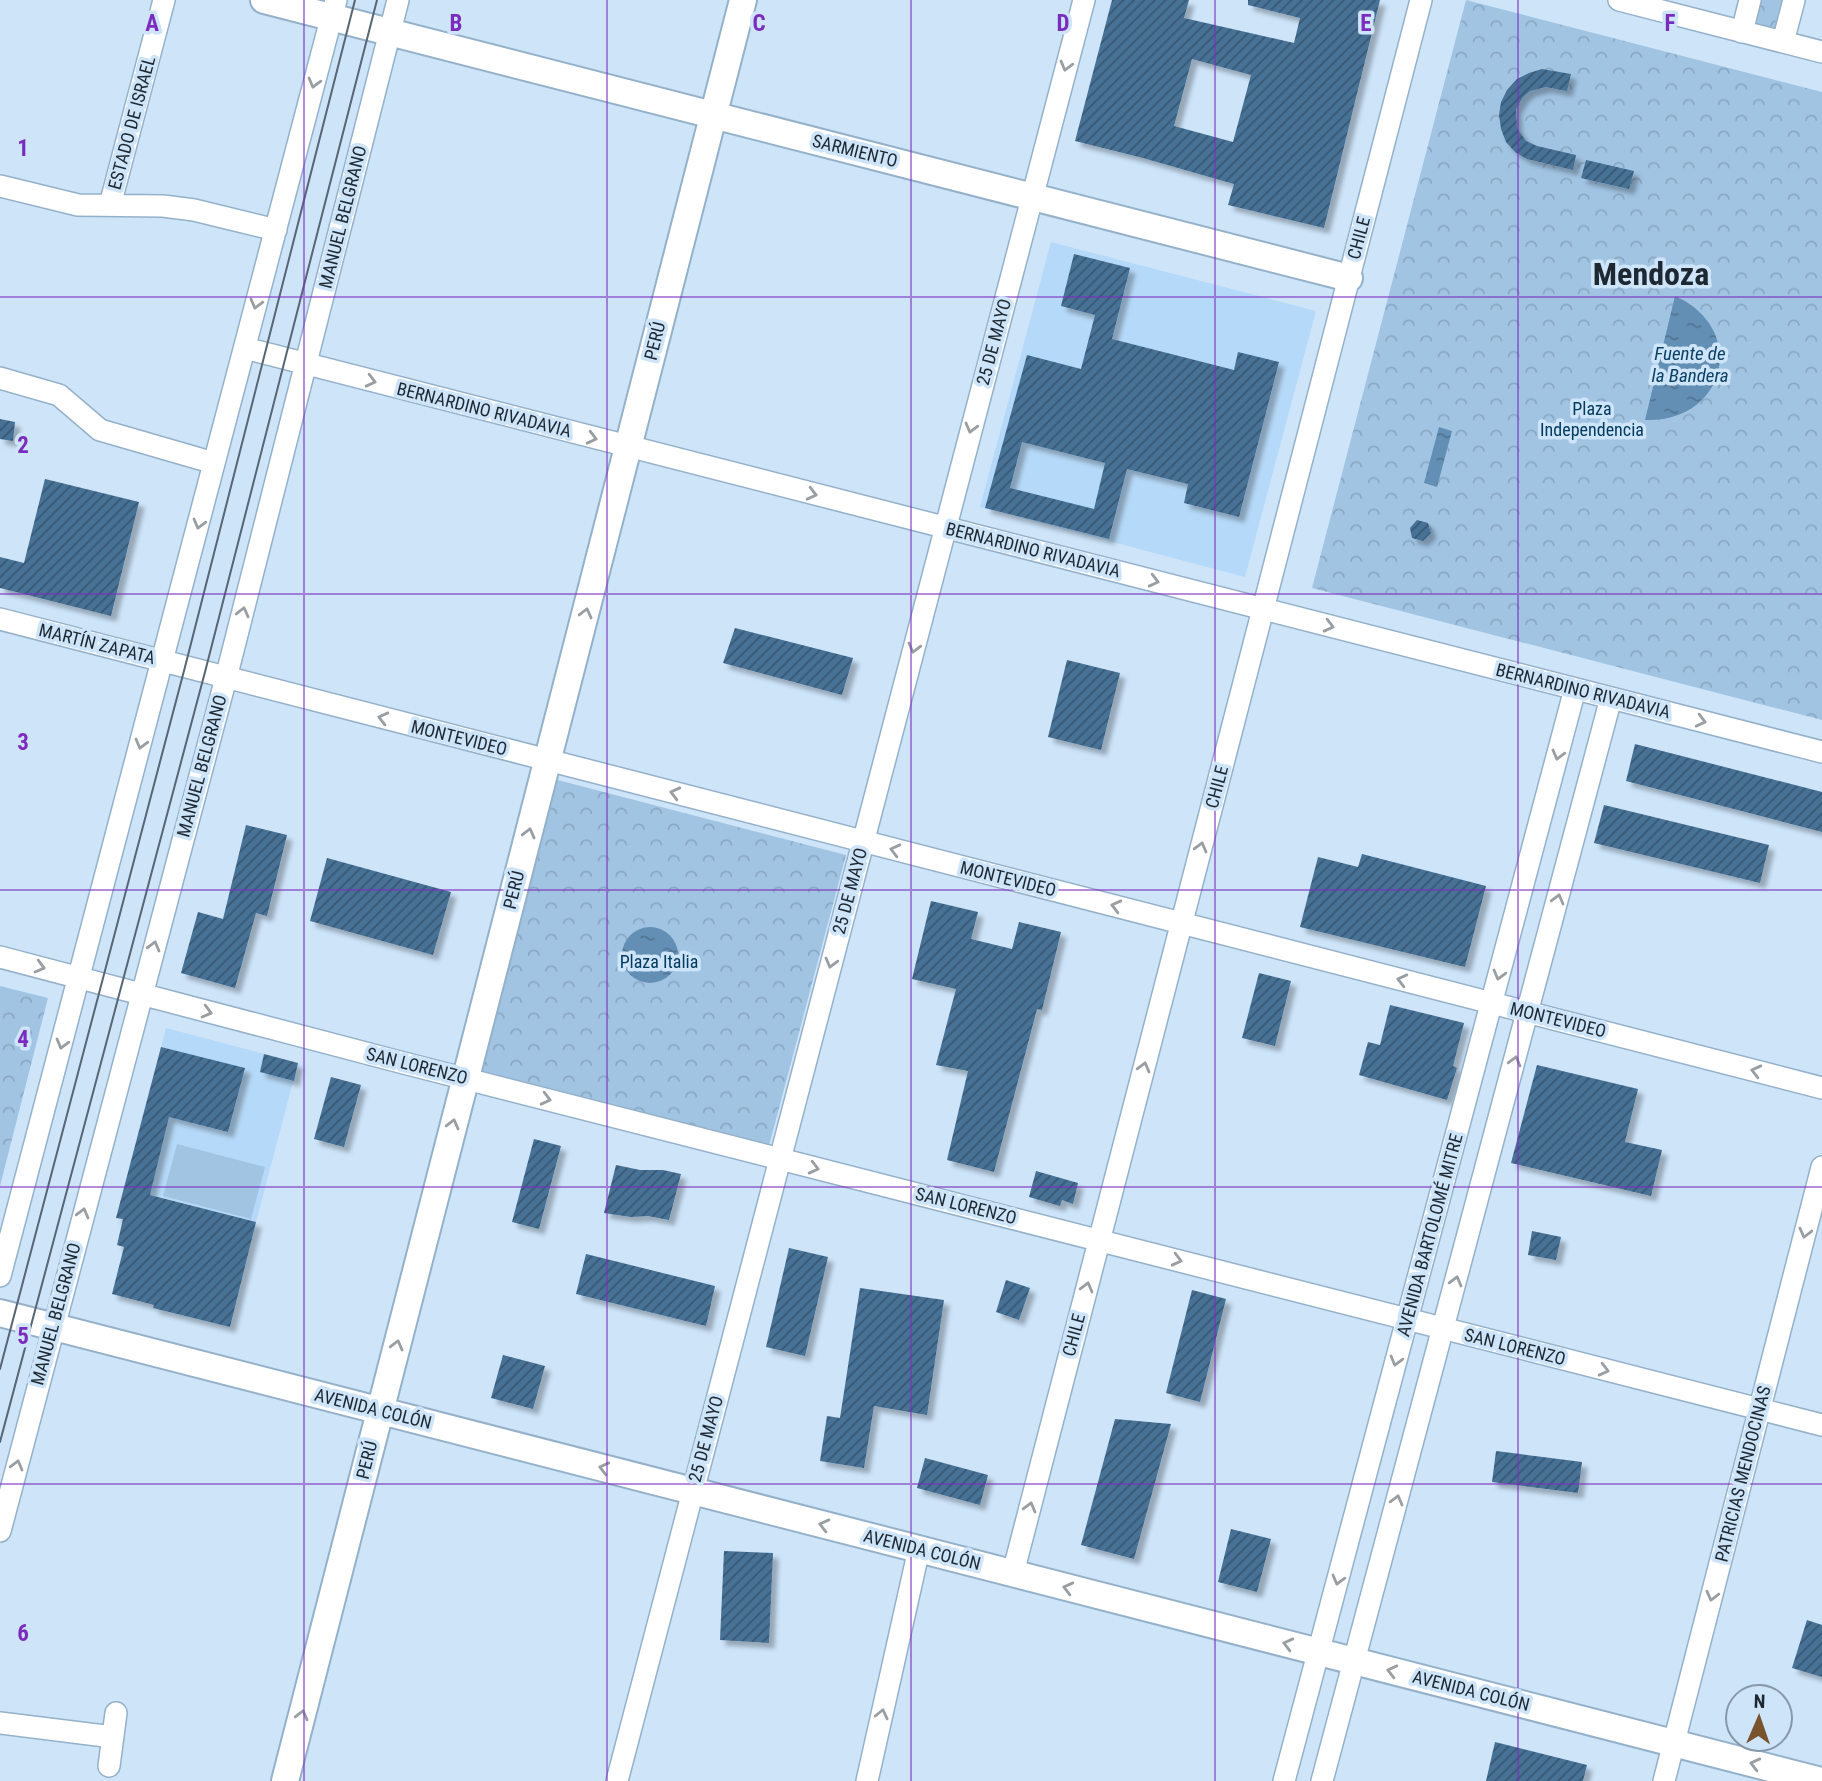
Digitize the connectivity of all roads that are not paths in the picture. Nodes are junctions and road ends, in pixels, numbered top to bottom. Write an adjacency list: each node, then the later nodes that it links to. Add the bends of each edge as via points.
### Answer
1 (164, 0): 18 (street, ESTADO DE ISRAEL)
2 (264, 0): 10 (main road, SARMIENTO)
3 (398, 0): 11 (street, MANUEL BELGRANO)
4 (743, 0): 15 (main road, PERÚ)
5 (1084, 0): 17 (street, 25 DE MAYO, one-way to 17)
6 (1421, 0): 20 (street, CHILE)
7 (1619, 0): 12 (street)
8 (1750, 0): 12 (street)
9 (1794, 0): 13 (street)
10 (334, 9): 11 (main road, SARMIENTO, via 360,24); 19 (street, one-way to 19)
11 (390, 32): 15 (main road, SARMIENTO); 22 (street, MANUEL BELGRANO)
12 (1742, 32): 13 (street)
13 (1783, 42): 14 (street)
14 (1822, 52)
15 (713, 115): 17 (main road, SARMIENTO); 24 (main road, PERÚ)
16 (0, 186): 18 (street, via 78,205)
17 (1032, 197): 20 (main road, SARMIENTO); 26 (street, 25 DE MAYO, one-way to 26)
18 (110, 205): 19 (street, via 194,210)
19 (276, 230): 21 (street, one-way to 21)
20 (1349, 278): 27 (street, CHILE)
21 (245, 348): 22 (street, BERNARDINO RIVADAVIA); 25 (street)
22 (305, 364): 24 (street, BERNARDINO RIVADAVIA, one-way to 24); 31 (street, MANUEL BELGRANO, one-way to 22)
23 (0, 378): 25 (street, via 59,395 100,430)
24 (628, 447): 26 (street, BERNARDINO RIVADAVIA, one-way to 26); 35 (main road, PERÚ, one-way to 24)
25 (215, 463): 29 (street, one-way to 29)
26 (945, 528): 27 (street, BERNARDINO RIVADAVIA, one-way to 27); 36 (street, 25 DE MAYO, one-way to 36)
27 (1263, 609): 32 (street, BERNARDINO RIVADAVIA, one-way to 32); 37 (street, CHILE, one-way to 27)
28 (0, 620): 29 (street, MARTÍN ZAPATA)
29 (163, 661): 30 (street, MARTÍN ZAPATA); 39 (street, one-way to 39)
30 (195, 670): 31 (street, MONTEVIDEO)
31 (226, 678): 35 (street, MONTEVIDEO, one-way to 31); 40 (street, MANUEL BELGRANO, one-way to 31)
32 (1575, 689): 33 (street, BERNARDINO RIVADAVIA); 41 (street, AVENIDA BARTOLOMÉ MITRE, one-way to 41)
33 (1611, 698): 34 (street, BERNARDINO RIVADAVIA, one-way to 34); 42 (street, AVENIDA BARTOLOMÉ MITRE, one-way to 33)
34 (1822, 752)
35 (547, 760): 36 (street, MONTEVIDEO, one-way to 35); 43 (main road, PERÚ, one-way to 35)
36 (863, 841): 37 (street, MONTEVIDEO, one-way to 36); 45 (street, 25 DE MAYO, one-way to 45)
37 (1182, 923): 41 (street, MONTEVIDEO, one-way to 37); 47 (street, CHILE, one-way to 37)
38 (0, 957): 39 (street, SAN LORENZO, one-way to 39)
39 (79, 978): 40 (street, SAN LORENZO); 48 (street, one-way to 48)
40 (141, 995): 43 (street, SAN LORENZO, one-way to 43); 51 (street, MANUEL BELGRANO, one-way to 40)
41 (1492, 1003): 42 (street, MONTEVIDEO); 50 (street, AVENIDA BARTOLOMÉ MITRE)
42 (1528, 1012): 44 (street, MONTEVIDEO, one-way to 42); 52 (street, AVENIDA BARTOLOMÉ MITRE, one-way to 42)
43 (465, 1079): 45 (street, SAN LORENZO, one-way to 45); 54 (main road, PERÚ, one-way to 43)
44 (1822, 1087)
45 (780, 1159): 47 (street, SAN LORENZO, one-way to 47); 56 (street, 25 DE MAYO)
46 (1822, 1167): 53 (street, PATRICIAS MENDOCINAS, one-way to 53)
47 (1099, 1240): 50 (street, SAN LORENZO, one-way to 50); 59 (street, CHILE, one-way to 47)
48 (0, 1276)
49 (12, 1316): 51 (main road, AVENIDA COLÓN)
50 (1407, 1319): 52 (street, SAN LORENZO); 60 (street, AVENIDA BARTOLOMÉ MITRE, one-way to 60)
51 (53, 1327): 54 (main road, AVENIDA COLÓN); 57 (street, MANUEL BELGRANO, one-way to 51)
52 (1443, 1328): 53 (street, SAN LORENZO, one-way to 53); 61 (street, AVENIDA BARTOLOMÉ MITRE, one-way to 52)
53 (1760, 1409): 55 (street, SAN LORENZO); 65 (street, PATRICIAS MENDOCINAS, one-way to 65)
54 (380, 1411): 56 (main road, AVENIDA COLÓN, one-way to 54); 67 (main road, PERÚ, one-way to 54)
55 (1822, 1425)
56 (693, 1491): 58 (main road, AVENIDA COLÓN, one-way to 56); 68 (street, 25 DE MAYO)
57 (0, 1531)
58 (919, 1549): 59 (main road, AVENIDA COLÓN); 69 (street, one-way to 58)
59 (1013, 1573): 60 (main road, AVENIDA COLÓN, one-way to 59)
60 (1319, 1652): 61 (main road, AVENIDA COLÓN); 70 (street, AVENIDA BARTOLOMÉ MITRE)
61 (1354, 1661): 65 (main road, AVENIDA COLÓN, one-way to 61); 71 (street, AVENIDA BARTOLOMÉ MITRE)
62 (116, 1713): 64 (street)
63 (0, 1723): 64 (street)
64 (113, 1737): 66 (street)
65 (1674, 1743): 72 (street, PATRICIAS MENDOCINAS); 73 (main road, AVENIDA COLÓN, one-way to 65)
66 (109, 1766)
67 (285, 1781)
68 (617, 1781)
69 (867, 1781)
70 (1284, 1781)
71 (1322, 1781)
72 (1664, 1781)
73 (1821, 1781)

